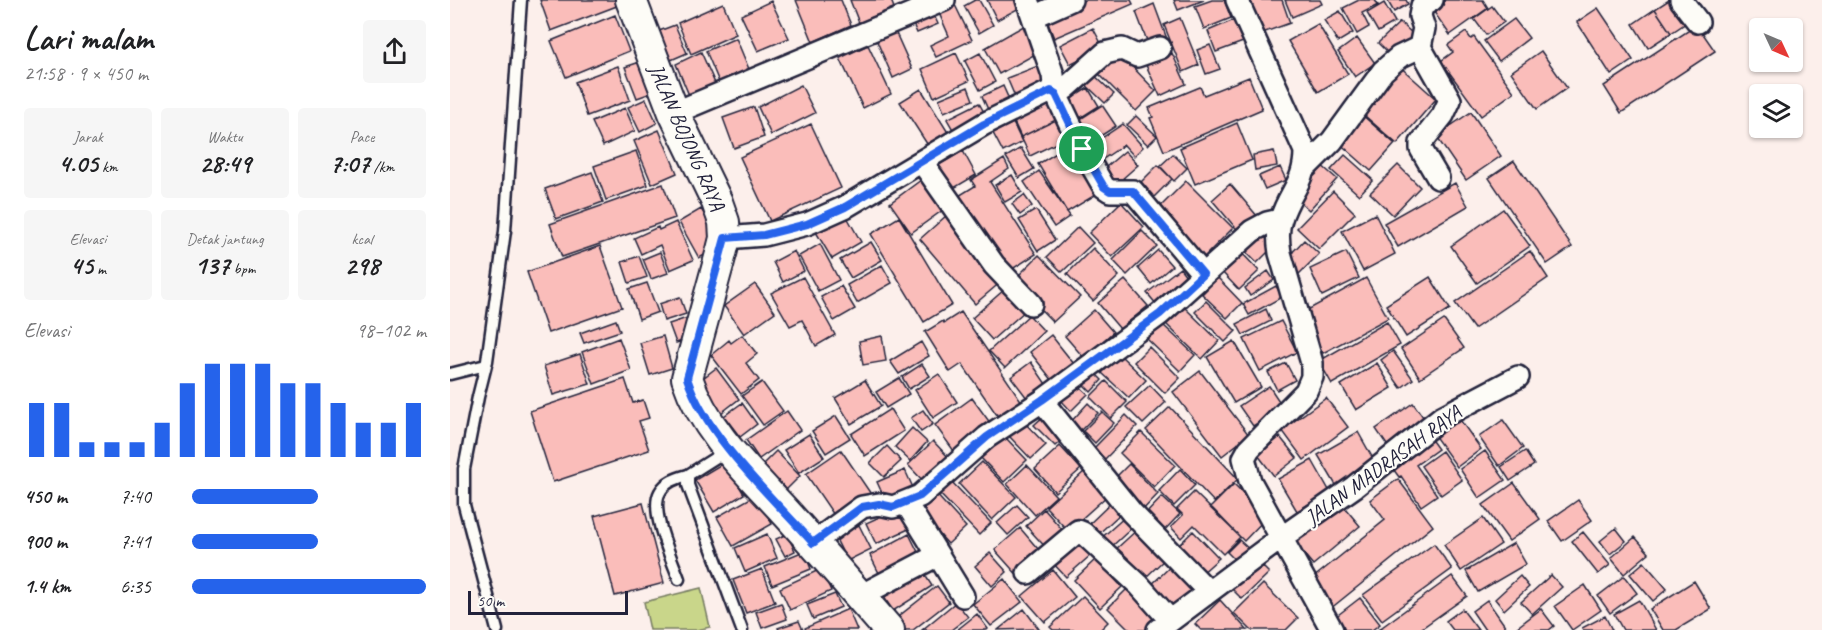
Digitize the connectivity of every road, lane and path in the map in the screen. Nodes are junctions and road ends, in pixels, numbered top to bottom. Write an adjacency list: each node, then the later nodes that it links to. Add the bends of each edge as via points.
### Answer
1 (521, 0): 21 (lane, via 505,231)
2 (631, 0): 13 (street, JALAN BOJONG RAYA)
3 (943, 0): 13 (street)
4 (1071, 0): 8 (street)
5 (1237, 0): 15 (street, via 1300,138)
6 (1432, 0): 10 (street, via 1422,6 1424,28)
7 (1681, 0): 9 (street)
8 (1030, 8): 12 (street, via 1053,75)
9 (1698, 22)
10 (1420, 47): 15 (street, via 1399,57 1383,71 1332,141); 16 (street, via 1450,100 1421,149)
11 (1160, 48): 12 (street, via 1137,56 1122,49 1105,54 1066,88)
12 (1053, 93): 14 (street, via 984,124); 19 (street, via 1104,187 1110,191 1133,191)
13 (674, 113): 18 (street, JALAN BOJONG RAYA, via 717,202)
14 (922, 162): 18 (street, via 845,207 807,224 764,235); 20 (street, via 994,265)
15 (1305, 168): 17 (street)
16 (1438, 178)
17 (1283, 213): 19 (street, via 1251,231); 28 (street, JALAN MADRASAH RAYA, via 1278,236 1280,253 1312,377 1306,391 1244,458 1250,481)
18 (725, 238): 25 (street, JALAN BOJONG RAYA, via 687,378 693,397)
19 (1203, 274): 24 (street, via 1160,314)
20 (1031, 304)
21 (486, 365): 22 (lane); 37 (lane, via 464,469 464,504)
22 (450, 374)
23 (1518, 377): 28 (street, JALAN MADRASAH RAYA, via 1442,417 1354,487)
24 (1042, 400): 27 (street, via 987,437 920,496); 33 (street, via 1132,513)
25 (729, 450): 26 (lane); 29 (street, JALAN BOJONG RAYA)
26 (688, 475): 32 (lane, via 665,485 656,508); 38 (lane)
27 (906, 503): 29 (street, via 862,507); 30 (street)
28 (1281, 538): 33 (street, JALAN MADRASAH RAYA); 40 (street, JALAN MADRASAH RAYA)
29 (813, 543): 34 (street, JALAN BOJONG RAYA)
30 (938, 555): 34 (street); 35 (street)
31 (1028, 573): 36 (street, via 1078,531 1139,585)
32 (679, 579)
33 (1208, 591): 36 (street, JALAN MADRASAH RAYA)
34 (860, 596): 39 (street, JALAN BOJONG RAYA)
35 (963, 596)
36 (1164, 625)
37 (497, 630)
38 (742, 630)
39 (889, 630)
40 (1332, 630)

